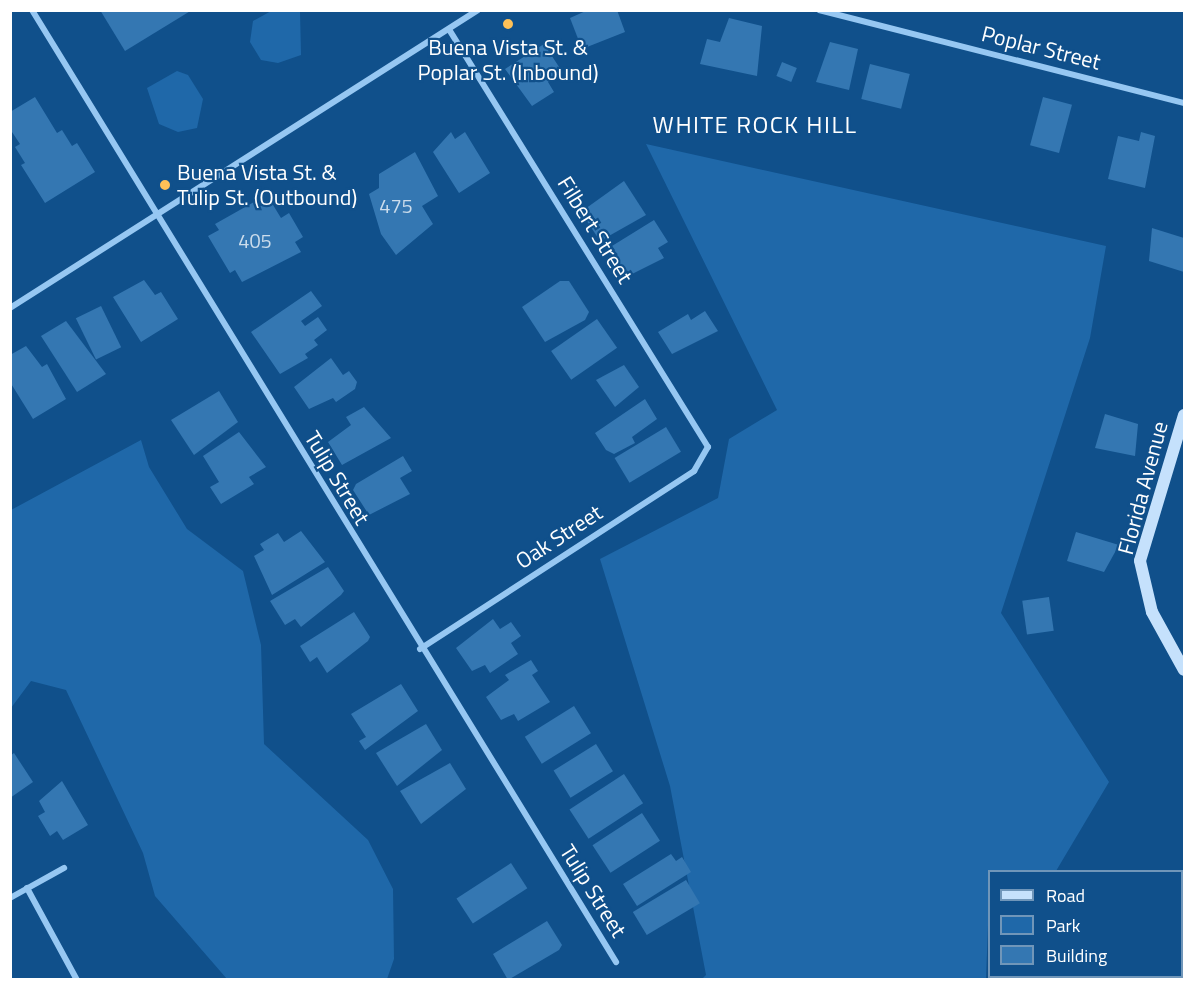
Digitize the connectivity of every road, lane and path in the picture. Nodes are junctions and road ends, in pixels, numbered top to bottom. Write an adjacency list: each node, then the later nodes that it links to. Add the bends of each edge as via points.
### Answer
1 (32, 10): 6 (street, Tulip Street)
2 (478, 10): 4 (street)
3 (819, 10): 5 (street, Poplar Street)
4 (450, 31): 6 (street); 9 (street, Filbert Street)
5 (1185, 103)
6 (157, 217): 7 (street); 10 (street, Tulip Street)
7 (10, 308)
8 (1185, 415): 11 (main road, Florida Avenue, via 1140,561 1152,612)
9 (708, 447): 10 (street, Oak Street, via 694,471)
10 (420, 649): 15 (street, Tulip Street)
11 (1185, 670)
12 (64, 868): 13 (street)
13 (27, 888): 14 (street); 16 (street)
14 (10, 898)
15 (616, 962)
16 (77, 980)

